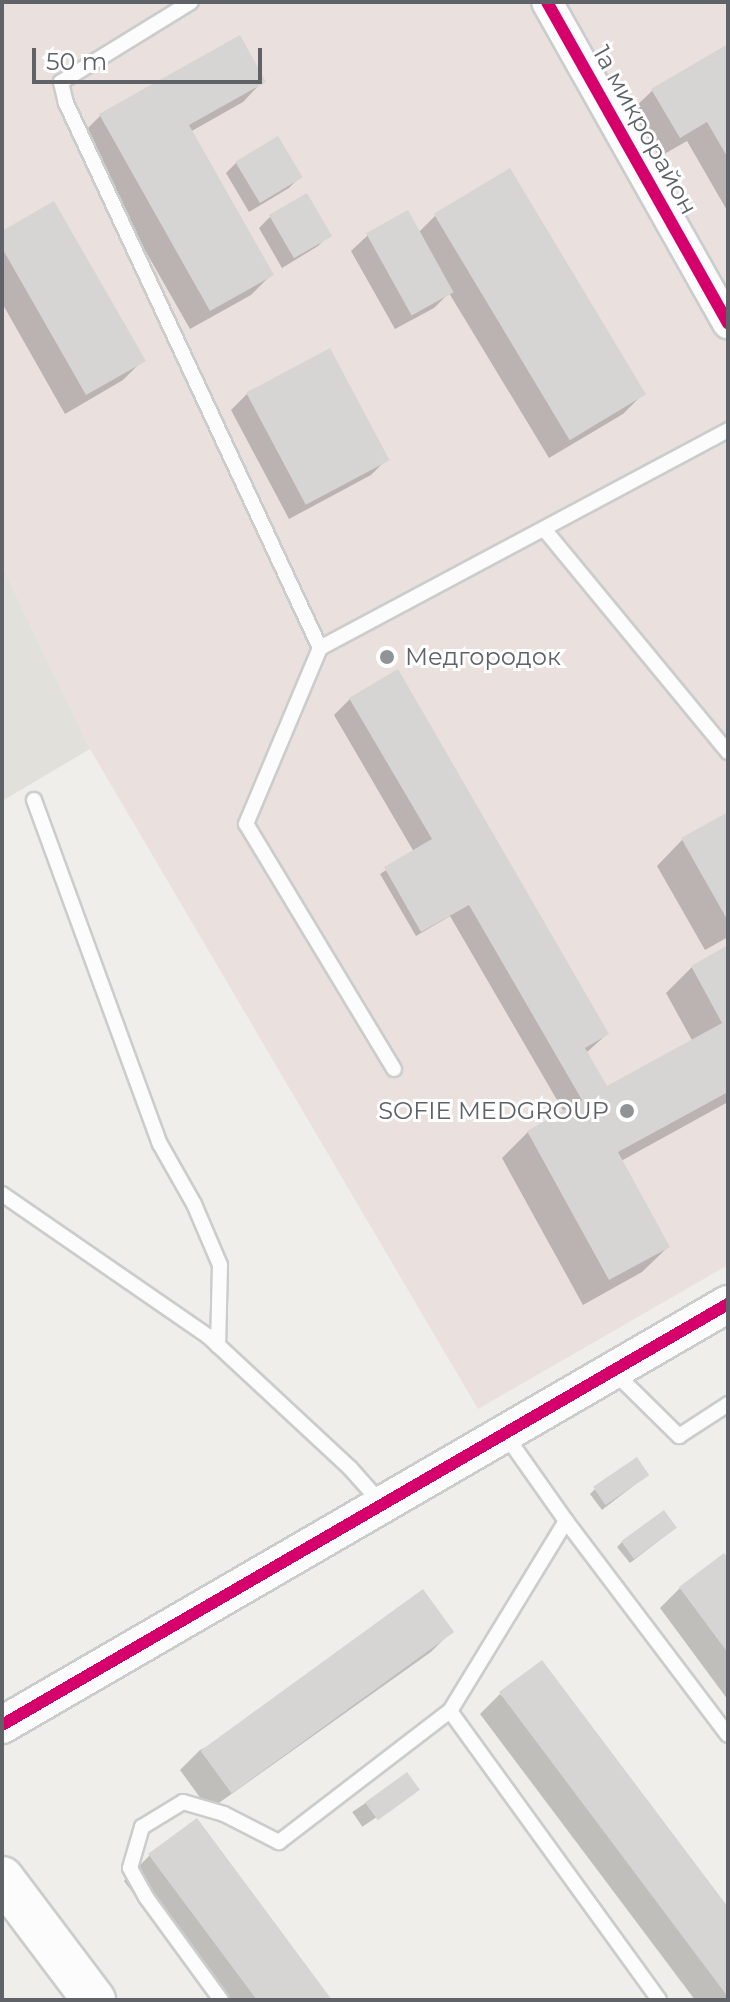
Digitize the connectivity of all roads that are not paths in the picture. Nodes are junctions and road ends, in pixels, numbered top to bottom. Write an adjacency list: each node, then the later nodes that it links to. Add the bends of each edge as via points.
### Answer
1 (191, 2): 6 (lane, via 61,82 66,103)
2 (547, 2): 3 (street, 1а микрорайон)
3 (728, 323)
4 (728, 430): 5 (lane)
5 (544, 529): 6 (lane); 7 (lane)
6 (320, 648): 9 (lane, via 246,824)
7 (728, 752)
8 (34, 800): 12 (lane, via 160,1144 220,1265)
9 (394, 1069)
10 (2, 1194): 12 (lane)
11 (728, 1304): 13 (street)
12 (218, 1346): 16 (lane)
13 (613, 1370): 14 (lane, via 679,1436); 15 (street)
14 (728, 1404)
15 (504, 1433): 16 (street); 17 (lane)
16 (382, 1504): 19 (street)
17 (566, 1521): 18 (lane); 20 (lane)
18 (450, 1711): 23 (lane, via 279,1842 224,1814 183,1802 142,1827 130,1868); 24 (lane)
19 (2, 1725)
20 (728, 1735)
21 (2, 1878): 22 (main road)
22 (94, 2000)
23 (221, 2000)
24 (659, 2000)

